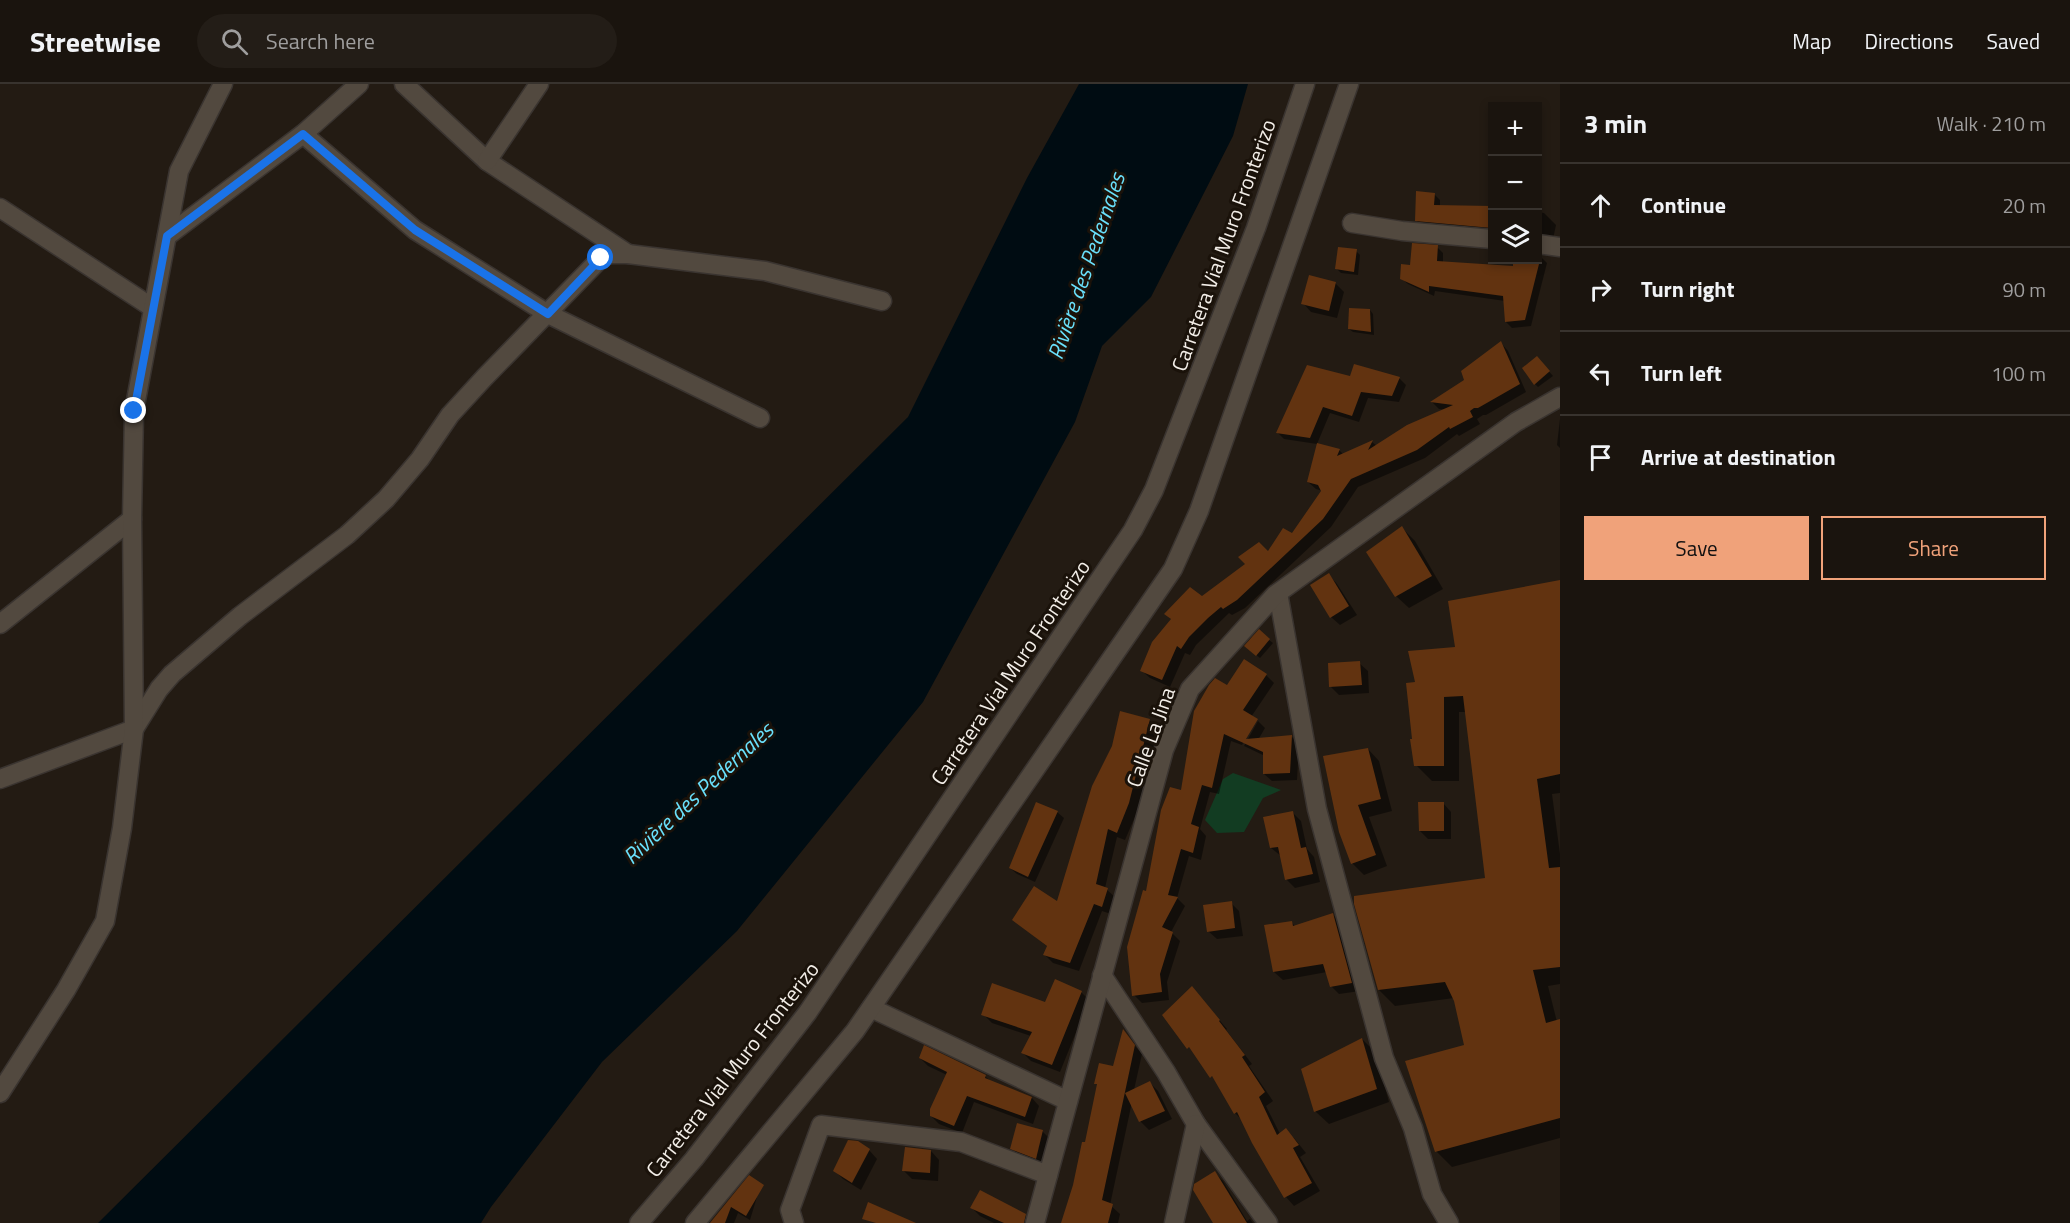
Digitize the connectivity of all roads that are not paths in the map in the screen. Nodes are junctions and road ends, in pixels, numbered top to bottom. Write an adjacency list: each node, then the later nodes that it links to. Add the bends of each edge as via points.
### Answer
1 (223, 84): 11 (street, via 179,171)
2 (359, 84): 7 (street)
3 (404, 84): 8 (street)
4 (539, 84): 8 (street)
5 (1305, 84): 32 (street, Carretera Vial Muro Fronterizo, via 1247,250 1154,490 1133,531 807,1012 694,1159)
6 (1349, 84): 27 (street, via 1199,511 1173,569)
7 (303, 134): 11 (street); 18 (street, via 415,230)
8 (487, 161): 15 (street)
9 (0, 208): 17 (street)
10 (1352, 223): 12 (street)
11 (167, 236): 17 (street)
12 (1488, 239)
13 (1542, 245): 14 (street)
14 (1560, 247)
15 (628, 254): 16 (street, via 765,271); 18 (street, via 601,258)
16 (882, 302)
17 (153, 308): 21 (street, via 134,411)
18 (548, 314): 20 (street); 24 (street, via 450,415 386,499 347,535 240,616 172,674)
19 (1560, 397): 22 (street, Calle La Jina, via 1516,422)
20 (760, 418)
21 (132, 519): 23 (street); 24 (street)
22 (1278, 593): 26 (street, Calle La Jina, via 1190,689 1164,750); 38 (street, via 1317,809 1381,1047 1413,1128 1432,1194)
23 (0, 624)
24 (134, 729): 25 (street); 28 (street, via 105,921)
25 (0, 779)
26 (1102, 975): 29 (street, Calle La Jina); 30 (street)
27 (871, 1008): 29 (street); 33 (street)
28 (0, 1093)
29 (1068, 1101): 31 (street, Calle La Jina)
30 (1196, 1124): 36 (street); 37 (street)
31 (1048, 1175): 34 (street, via 961,1142 821,1125 790,1210); 35 (street, Calle La Jina)
32 (639, 1223)
33 (695, 1223)
34 (794, 1223)
35 (1035, 1223)
36 (1174, 1223)
37 (1268, 1223)
38 (1449, 1223)

